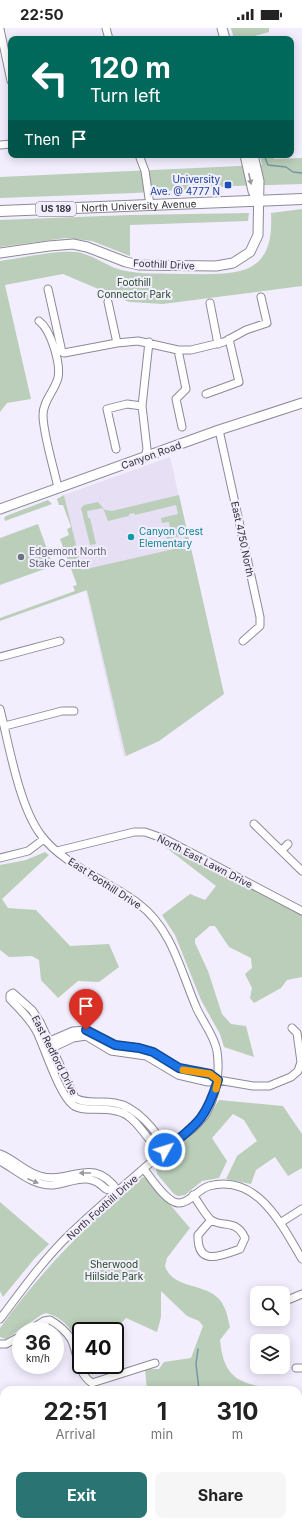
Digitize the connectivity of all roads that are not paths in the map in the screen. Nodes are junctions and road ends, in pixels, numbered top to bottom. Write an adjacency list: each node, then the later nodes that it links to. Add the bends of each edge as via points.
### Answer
1 (0, 29): 2 (street)
2 (8, 67)
3 (140, 158): 8 (street, via 145,171)
4 (246, 158): 7 (main road, one-way to 7, via 252,191)
5 (254, 158): 7 (main road, via 259,181)
6 (302, 199): 7 (highway, North University Avenue / US 189)
7 (258, 201): 8 (highway, North University Avenue / US 189); 10 (main road, Foothill Drive, via 260,227 256,243 246,256 230,264 132,264 72,244)
8 (150, 205): 9 (highway, North University Avenue / US 189)
9 (0, 211)
10 (0, 253)
11 (48, 288): 18 (street, via 62,352)
12 (261, 297): 16 (street, via 267,323 246,330)
13 (108, 302): 18 (street)
14 (210, 303): 19 (street)
15 (39, 321): 30 (street, via 45,326 51,339 58,371 58,379 45,404 43,414)
16 (229, 340): 19 (street); 21 (street, via 238,382)
17 (149, 342): 18 (street); 20 (street); 23 (street)
18 (117, 343)
19 (218, 344): 20 (street)
20 (178, 350): 24 (street, via 186,389 176,398)
21 (206, 394)
22 (302, 403): 25 (main road, Canyon Road)
23 (142, 406): 26 (street); 27 (street, via 127,404 107,408)
24 (182, 427)
25 (219, 430): 28 (main road, Canyon Road); 33 (street, East 4750 North, via 260,617 260,626)
26 (145, 432): 28 (street, via 152,449); 29 (street)
27 (116, 449)
28 (157, 453): 29 (main road, Canyon Road)
29 (145, 457): 30 (main road, Canyon Road)
30 (58, 488): 31 (main road, Canyon Road)
31 (0, 510)
32 (60, 641): 34 (street)
33 (243, 641)
34 (0, 657)
35 (0, 709): 37 (street, East Foothill Drive)
36 (74, 711): 37 (street, via 62,711)
37 (4, 726): 39 (street, East Foothill Drive, via 28,814)
38 (254, 824): 41 (street)
39 (44, 839): 42 (street, East Foothill Drive); 43 (street, via 28,851)
40 (288, 844): 41 (street)
41 (282, 850): 44 (street)
42 (56, 851): 45 (street, North East Lawn Drive, via 130,833 145,832 168,841); 48 (street, East Foothill Drive, via 140,905 158,922 170,942 201,1016 211,1032 217,1050)
43 (0, 858)
44 (302, 871)
45 (302, 912)
46 (292, 1028): 48 (street, via 297,1033 301,1062 291,1077 269,1086)
47 (47, 1046): 47 (street, East Redford Drive, via 40,1022 32,1010 16,994 12,994 10,999 31,1022); 48 (street, via 86,1036 111,1051 146,1056 178,1075 208,1082); 49 (street, East Redford Drive, via 61,1087 72,1105 119,1111 134,1121 155,1147)
48 (218, 1080): 49 (street, North Foothill Drive, via 203,1118)
49 (165, 1150): 52 (street, North Foothill Drive)
50 (0, 1154): 53 (street, one-way to 50, via 87,1172 46,1178 30,1172)
51 (0, 1161): 53 (street, one-way to 53, via 26,1178 42,1184)
52 (144, 1169): 54 (street, North Foothill Drive); 55 (street, via 172,1202 184,1202)
53 (99, 1179): 54 (street, via 107,1190)
54 (118, 1191): 62 (street, North Foothill Drive, via 69,1235)
55 (193, 1195): 57 (street); 58 (street, via 201,1189 216,1185 242,1188 264,1201)
56 (302, 1209): 58 (street)
57 (211, 1220): 57 (street, via 237,1227 245,1238 240,1249 216,1258 205,1254 200,1248 198,1235)
58 (280, 1223): 59 (street)
59 (302, 1259)
60 (302, 1294): 61 (street)
61 (290, 1299)
62 (0, 1319)
63 (42, 1322): 64 (street)
64 (53, 1322)
65 (64, 1332): 68 (street, via 70,1338 85,1378 92,1383)
66 (12, 1341): 67 (street)
67 (0, 1344)
68 (155, 1363)

